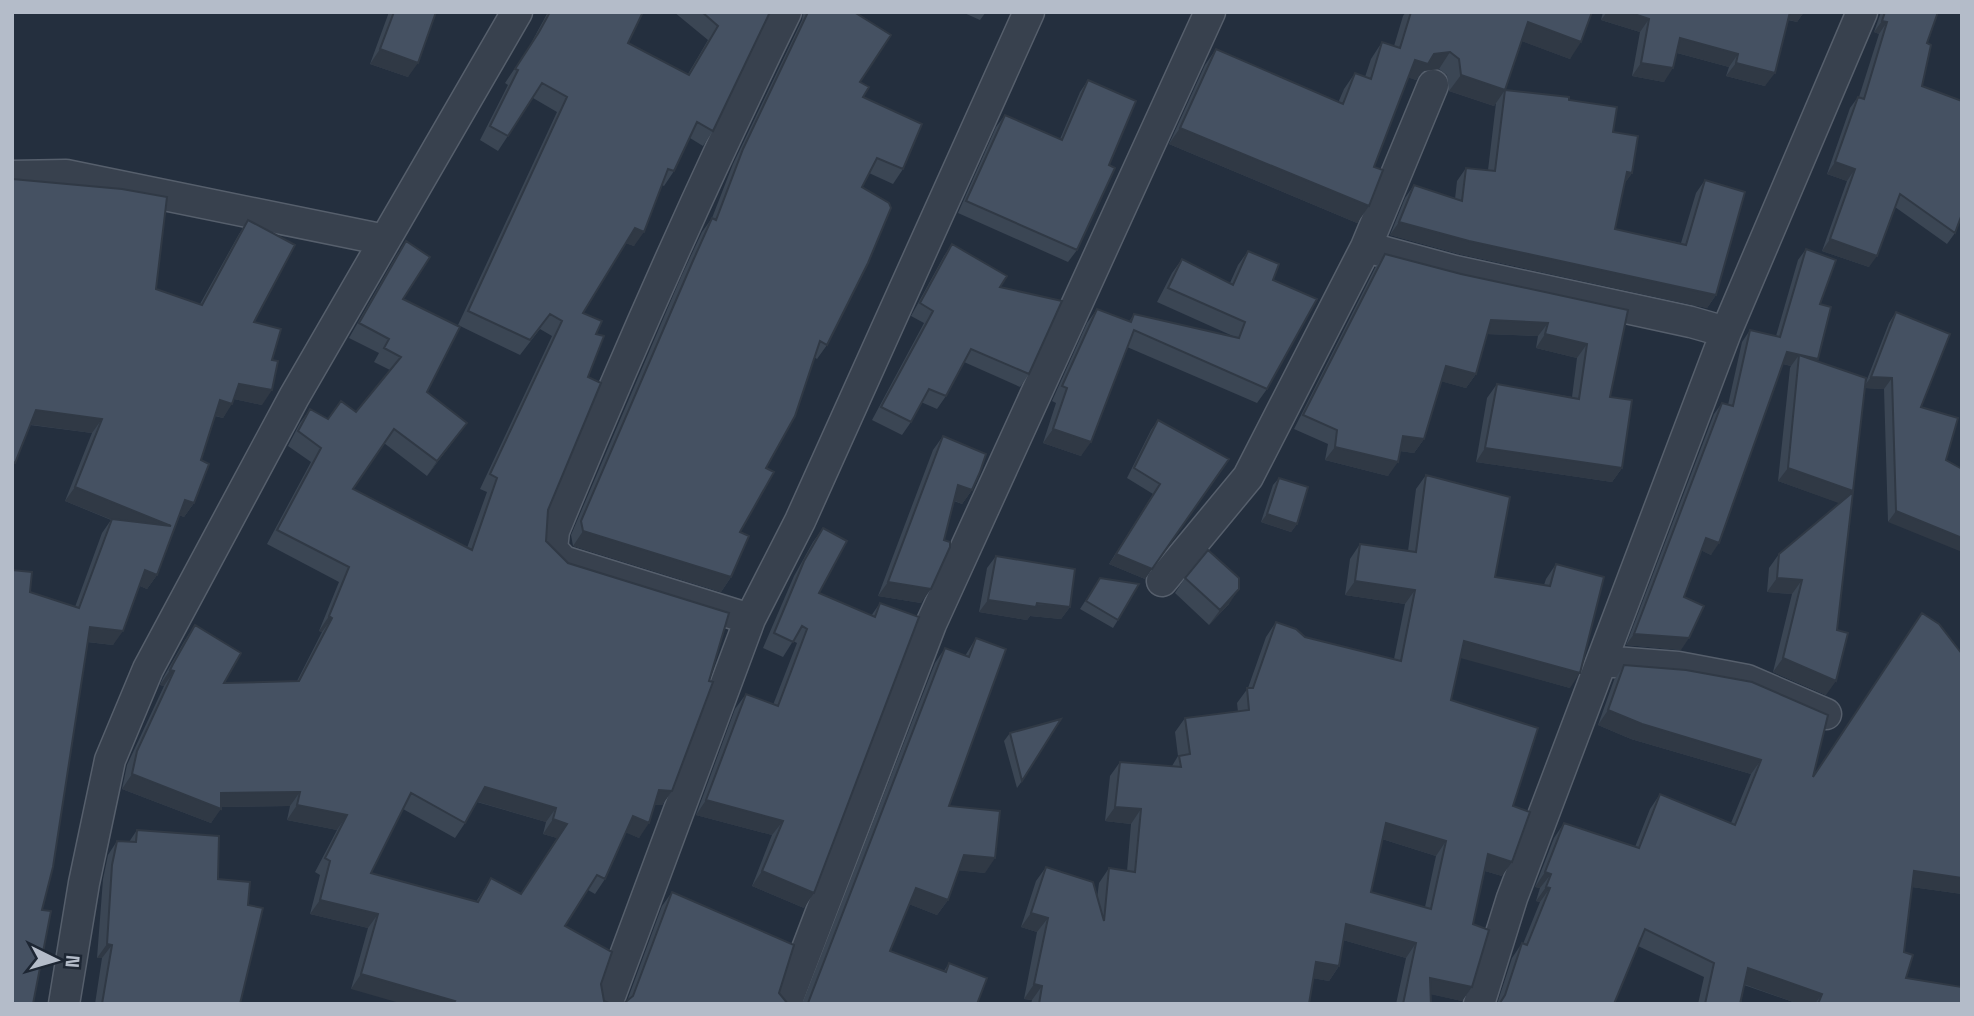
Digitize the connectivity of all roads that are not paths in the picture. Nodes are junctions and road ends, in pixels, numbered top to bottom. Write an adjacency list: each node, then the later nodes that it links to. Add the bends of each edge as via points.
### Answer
1 (517, 12): 8 (street)
2 (786, 12): 12 (street, via 715,156 627,354 554,531 552,549 563,561)
3 (1029, 12): 12 (street, via 800,521)
4 (1210, 12): 17 (street, via 931,624)
5 (1862, 12): 10 (street)
6 (1433, 85): 9 (street)
7 (12, 176): 8 (street, via 66,175)
8 (385, 240): 15 (street, via 218,535 110,760)
9 (1366, 247): 10 (street); 11 (street, via 1248,477)
10 (1726, 332): 13 (street)
11 (1162, 581)
12 (750, 619): 16 (street)
13 (1602, 661): 14 (street, via 1678,667 1746,680); 18 (street, via 1512,898)
14 (1826, 714)
15 (64, 1004)
16 (607, 1004)
17 (786, 1004)
18 (1479, 1004)

